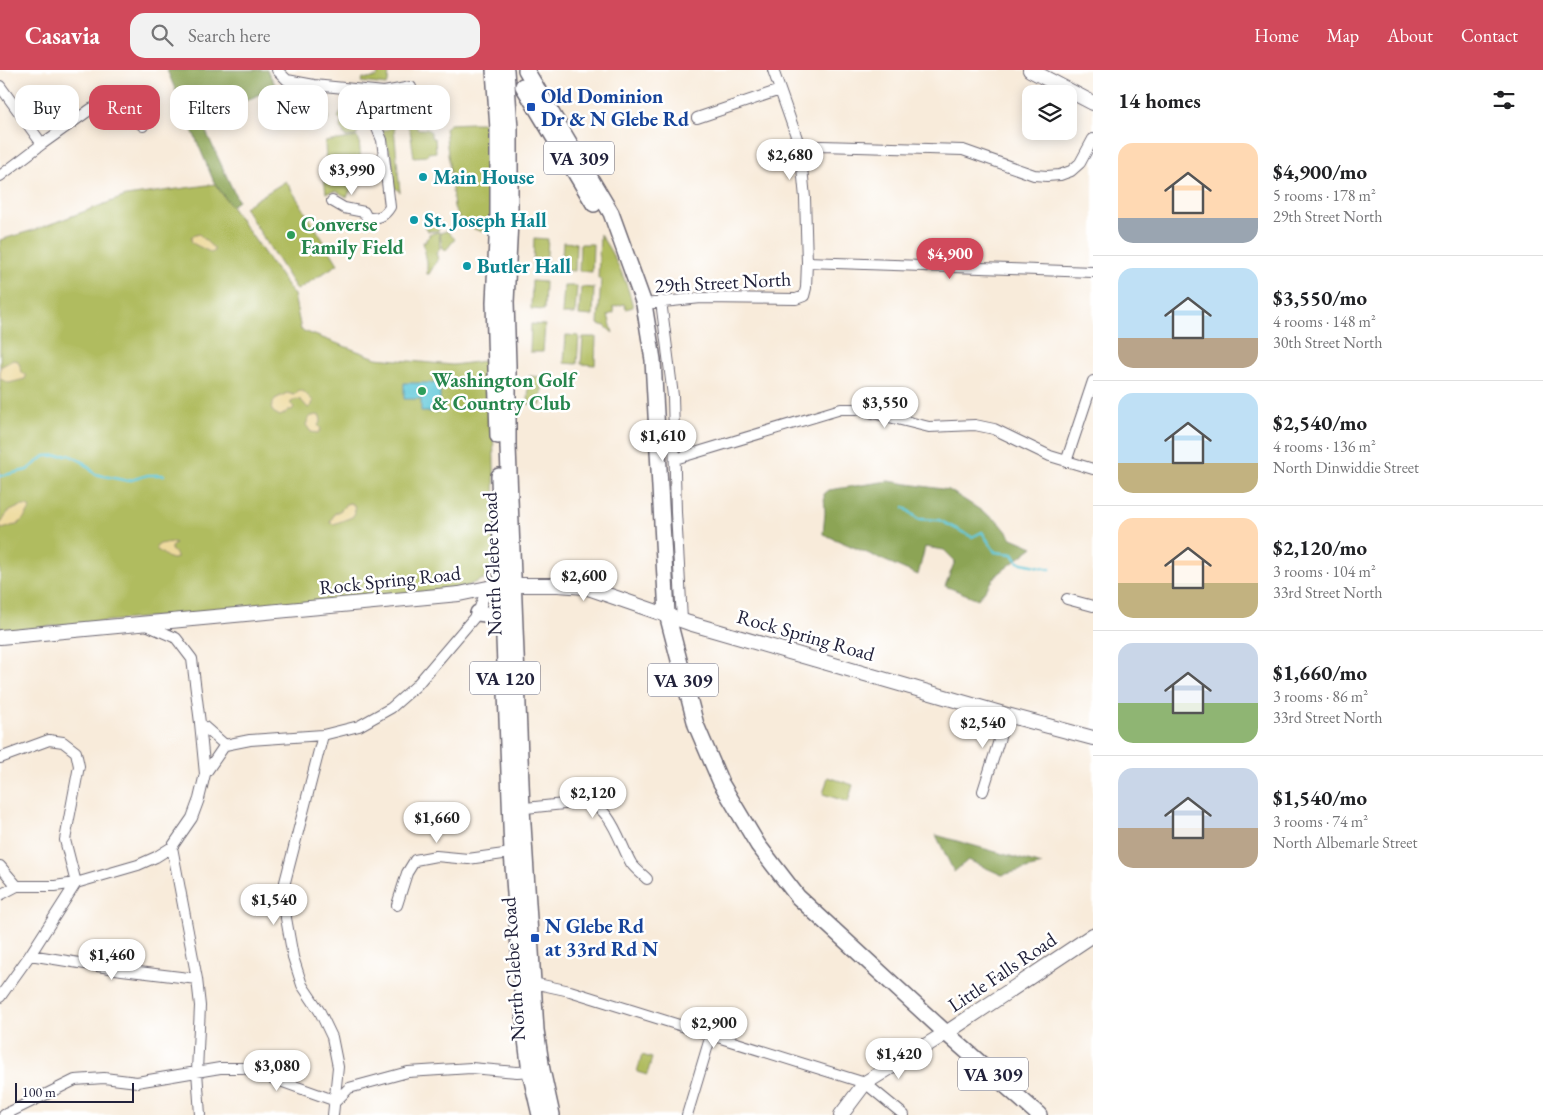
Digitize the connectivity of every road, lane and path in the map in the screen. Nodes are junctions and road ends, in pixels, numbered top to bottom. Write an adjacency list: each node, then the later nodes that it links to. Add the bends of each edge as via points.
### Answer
1 (277, 70): 10 (street, via 294,82)
2 (488, 70): 12 (main road)
3 (494, 70): 12 (main road, North Glebe Road / VA 120)
4 (506, 70): 31 (main road, North Glebe Road / VA 120, via 510,220)
5 (514, 70): 22 (main road, VA 309, via 603,219)
6 (773, 70): 11 (street)
7 (1030, 70): 13 (street)
8 (530, 74): 22 (main road, VA 309, via 607,205)
9 (0, 86): 18 (street)
10 (338, 87)
11 (780, 90): 15 (street); 19 (street)
12 (496, 94): 31 (main road, North Glebe Road / VA 120, via 498,220 494,302)
13 (1093, 102)
14 (89, 110): 18 (street)
15 (697, 118)
16 (378, 130): 21 (street, via 382,140 390,207 386,214 380,218 367,218 364,212)
17 (1093, 139): 19 (street, via 1080,163 1071,171 1047,176 1034,175 962,150)
18 (42, 144): 20 (street)
19 (800, 147): 23 (street)
20 (0, 176)
21 (332, 202)
22 (619, 240): 26 (main road, VA 309)
23 (807, 262): 24 (street, 29th Street North); 25 (street, 29th Street North, via 804,296)
24 (1093, 272)
25 (661, 301): 26 (street, 29th Street North); 28 (street, via 673,396)
26 (644, 304): 35 (main road, VA 309, via 653,360)
27 (1093, 380): 29 (street)
28 (675, 459): 29 (street, via 840,408 857,409 929,428 975,425 994,429); 37 (street)
29 (1066, 462): 30 (street)
30 (1093, 469)
31 (501, 586): 34 (street); 35 (street, Rock Spring Road, via 584,587); 36 (main road, North Glebe Road / VA 120); 38 (street, Rock Spring Road, via 459,594); 50 (main road, North Glebe Road / VA 120)
32 (1067, 599): 33 (street)
33 (1093, 606)
34 (478, 613): 36 (main road); 44 (street, via 416,686 391,708 359,726)
35 (667, 614): 37 (street, Rock Spring Road); 64 (main road, VA 309, via 696,725 721,782 753,837 798,896)
36 (503, 619): 50 (main road, North Glebe Road / VA 120)
37 (682, 620): 42 (street, Rock Spring Road)
38 (174, 622): 39 (street, Rock Spring Road); 41 (street)
39 (146, 625): 40 (street, Rock Spring Road); 41 (street)
40 (0, 637)
41 (176, 638): 43 (street, via 192,658)
42 (1007, 715): 45 (street, Rock Spring Road); 49 (street)
43 (200, 723): 46 (street); 48 (street)
44 (322, 735): 46 (street); 69 (street, via 285,882 286,918 302,985 332,1038 338,1067)
45 (1093, 738)
46 (225, 745): 48 (street)
47 (0, 758): 55 (street, via 49,740 63,742 76,752 79,766 65,840)
48 (205, 774): 51 (street, via 192,818)
49 (983, 792)
50 (516, 809): 52 (main road, North Glebe Road / VA 120); 54 (street, via 583,802 599,807 607,815 632,864)
51 (172, 847): 55 (street, via 138,865); 61 (street)
52 (518, 852): 58 (street, via 468,859 436,856 415,860 407,873); 62 (main road, North Glebe Road / VA 120)
53 (0, 866): 56 (street)
54 (647, 879)
55 (76, 883): 56 (street); 60 (street)
56 (17, 886): 57 (street)
57 (0, 895)
58 (397, 905)
59 (1093, 935): 64 (street, Little Falls Road)
60 (30, 956): 61 (street); 63 (street)
61 (197, 979): 66 (street, via 200,1006)
62 (527, 983): 65 (street, via 570,991); 67 (main road, North Glebe Road / VA 120, via 525,1031)
63 (0, 997)
64 (946, 1033): 68 (street, Little Falls Road); 78 (main road, VA 309)
65 (711, 1035): 68 (street); 75 (street)
66 (198, 1071): 69 (street, via 244,1068); 70 (street, via 137,1082 104,1078 75,1080); 71 (street)
67 (536, 1071): 69 (street, via 471,1068 408,1072 349,1088); 73 (main road, North Glebe Road / VA 120); 74 (main road, North Glebe Road / VA 120)
68 (865, 1083): 76 (street, Little Falls Road); 77 (street)
69 (336, 1100): 72 (street)
70 (4, 1115)
71 (200, 1115)
72 (333, 1115)
73 (540, 1115)
74 (552, 1115)
75 (687, 1115)
76 (841, 1115)
77 (904, 1115)
78 (1039, 1115)

